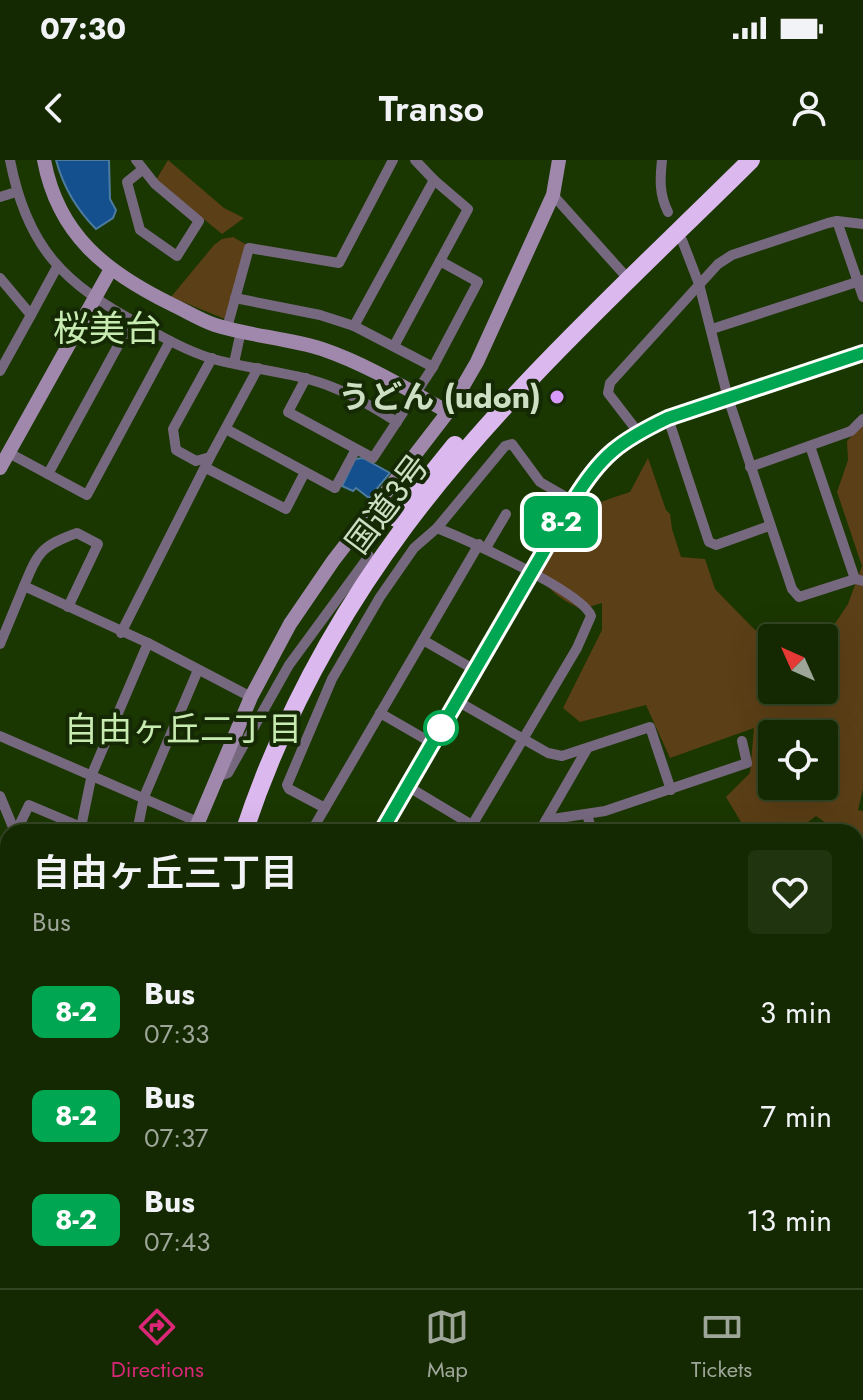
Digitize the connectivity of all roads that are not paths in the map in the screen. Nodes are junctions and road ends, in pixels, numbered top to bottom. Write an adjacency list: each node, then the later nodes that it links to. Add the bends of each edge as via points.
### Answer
1 (10, 160): 11 (street)
2 (44, 160): 20 (street, via 66,219 92,254)
3 (393, 160): 27 (street, via 339,263 249,248)
4 (415, 160): 10 (street)
5 (559, 160): 12 (street)
6 (662, 160): 14 (street, via 662,199)
7 (734, 160): 21 (highway, 国道3号)
8 (751, 160): 85 (highway, 国道3号, via 542,369 438,483 352,603)
9 (139, 165): 9 (street, via 127,182 140,230 177,256 199,221)
10 (434, 180): 18 (street, via 468,209); 31 (street)
11 (16, 192): 13 (street); 19 (street)
12 (553, 195): 21 (street); 45 (street, via 477,362)
13 (0, 197)
14 (668, 212)
15 (837, 221): 16 (street); 23 (street); 24 (street, via 732,255)
16 (863, 224)
17 (682, 240): 24 (street)
18 (440, 261): 35 (street); 39 (street, via 478,282)
19 (57, 267): 28 (street); 29 (street)
20 (111, 269): 28 (street); 33 (street, via 157,297)
21 (622, 272): 64 (highway, 国道3号, via 462,436)
22 (0, 278): 25 (street)
23 (860, 281): 26 (street); 32 (street)
24 (699, 284): 32 (street); 50 (street, via 610,383 608,393)
25 (3, 291): 29 (street)
26 (863, 297)
27 (235, 298): 31 (street); 33 (street)
28 (94, 299): 30 (street); 53 (street)
29 (31, 315): 41 (street)
30 (132, 320): 34 (street); 58 (street)
31 (354, 326): 35 (street)
32 (712, 329): 44 (street)
33 (234, 330): 38 (street); 43 (street, via 323,350)
34 (170, 341): 37 (street); 58 (street, via 87,495)
35 (394, 346): 39 (street)
36 (863, 353): 44 (street)
37 (212, 358): 38 (street); 54 (street, via 173,429 176,450)
38 (234, 363): 40 (street)
39 (433, 367): 43 (street)
40 (258, 368): 42 (street); 49 (street)
41 (0, 371)
42 (306, 378): 48 (street); 52 (street, via 288,412)
43 (417, 395): 45 (street); 48 (street)
44 (728, 398): 46 (street); 55 (street)
45 (448, 412): 77 (street, via 313,590)
46 (668, 418): 50 (street); 61 (street, via 709,542 716,545)
47 (863, 419): 51 (street, via 851,431)
48 (397, 422): 52 (street, via 373,458)
49 (226, 429): 54 (street); 57 (street)
50 (638, 432): 59 (street, via 611,451)
51 (810, 446): 55 (street); 66 (street)
52 (356, 449): 57 (street, via 335,488)
53 (9, 453): 56 (street); 58 (street)
54 (208, 463): 57 (street, via 286,509); 71 (street)
55 (750, 467): 61 (street)
56 (0, 468)
57 (305, 472)
58 (48, 474)
59 (573, 501): 62 (street, via 540,482 512,444); 65 (street)
60 (506, 514): 63 (street)
61 (769, 526): 66 (street, via 799,597)
62 (437, 528): 63 (street); 92 (street, via 414,548 380,597 310,725 287,785)
63 (482, 546): 65 (street); 72 (street)
64 (369, 556): 87 (street, via 289,665 228,773); 102 (highway, 国道3号, via 290,691)
65 (532, 574): 76 (street); 81 (street, via 581,603 591,616)
66 (859, 580)
67 (24, 586): 68 (street); 68 (street, via 37,555 77,533 98,544); 70 (street)
68 (68, 607): 71 (street)
69 (0, 612): 70 (street)
70 (12, 615): 74 (street)
71 (121, 633): 73 (street)
72 (423, 640): 76 (street); 79 (street)
73 (148, 643): 75 (street); 86 (street)
74 (0, 644)
75 (198, 670): 77 (street); 91 (street)
76 (475, 670): 78 (street)
77 (251, 697): 87 (street)
78 (457, 701): 81 (street); 83 (street)
79 (380, 713): 83 (street); 92 (street)
80 (0, 736): 86 (street)
81 (523, 739): 84 (street, via 562,756); 108 (street)
82 (742, 741): 89 (street, via 747,763)
83 (432, 743): 88 (street)
84 (587, 749): 89 (street, via 650,727); 94 (street)
85 (266, 773): 103 (highway, 国道3号); 104 (highway)
86 (92, 774): 91 (street); 98 (street)
87 (217, 777): 101 (street)
88 (407, 786): 106 (street); 107 (street)
89 (671, 790): 93 (street)
90 (0, 796): 95 (street)
91 (144, 797): 99 (street); 100 (street)
92 (325, 808): 105 (street)
93 (587, 814): 94 (street); 110 (street)
94 (546, 820): 109 (street)
95 (12, 824)
96 (20, 824): 97 (street, via 29,805)
97 (68, 824)
98 (81, 824)
99 (139, 824)
100 (191, 824)
101 (197, 824)
102 (234, 824)
103 (247, 824)
104 (256, 824)
105 (316, 824)
106 (386, 824)
107 (464, 824)
108 (472, 824)
109 (544, 824)
110 (590, 824)

